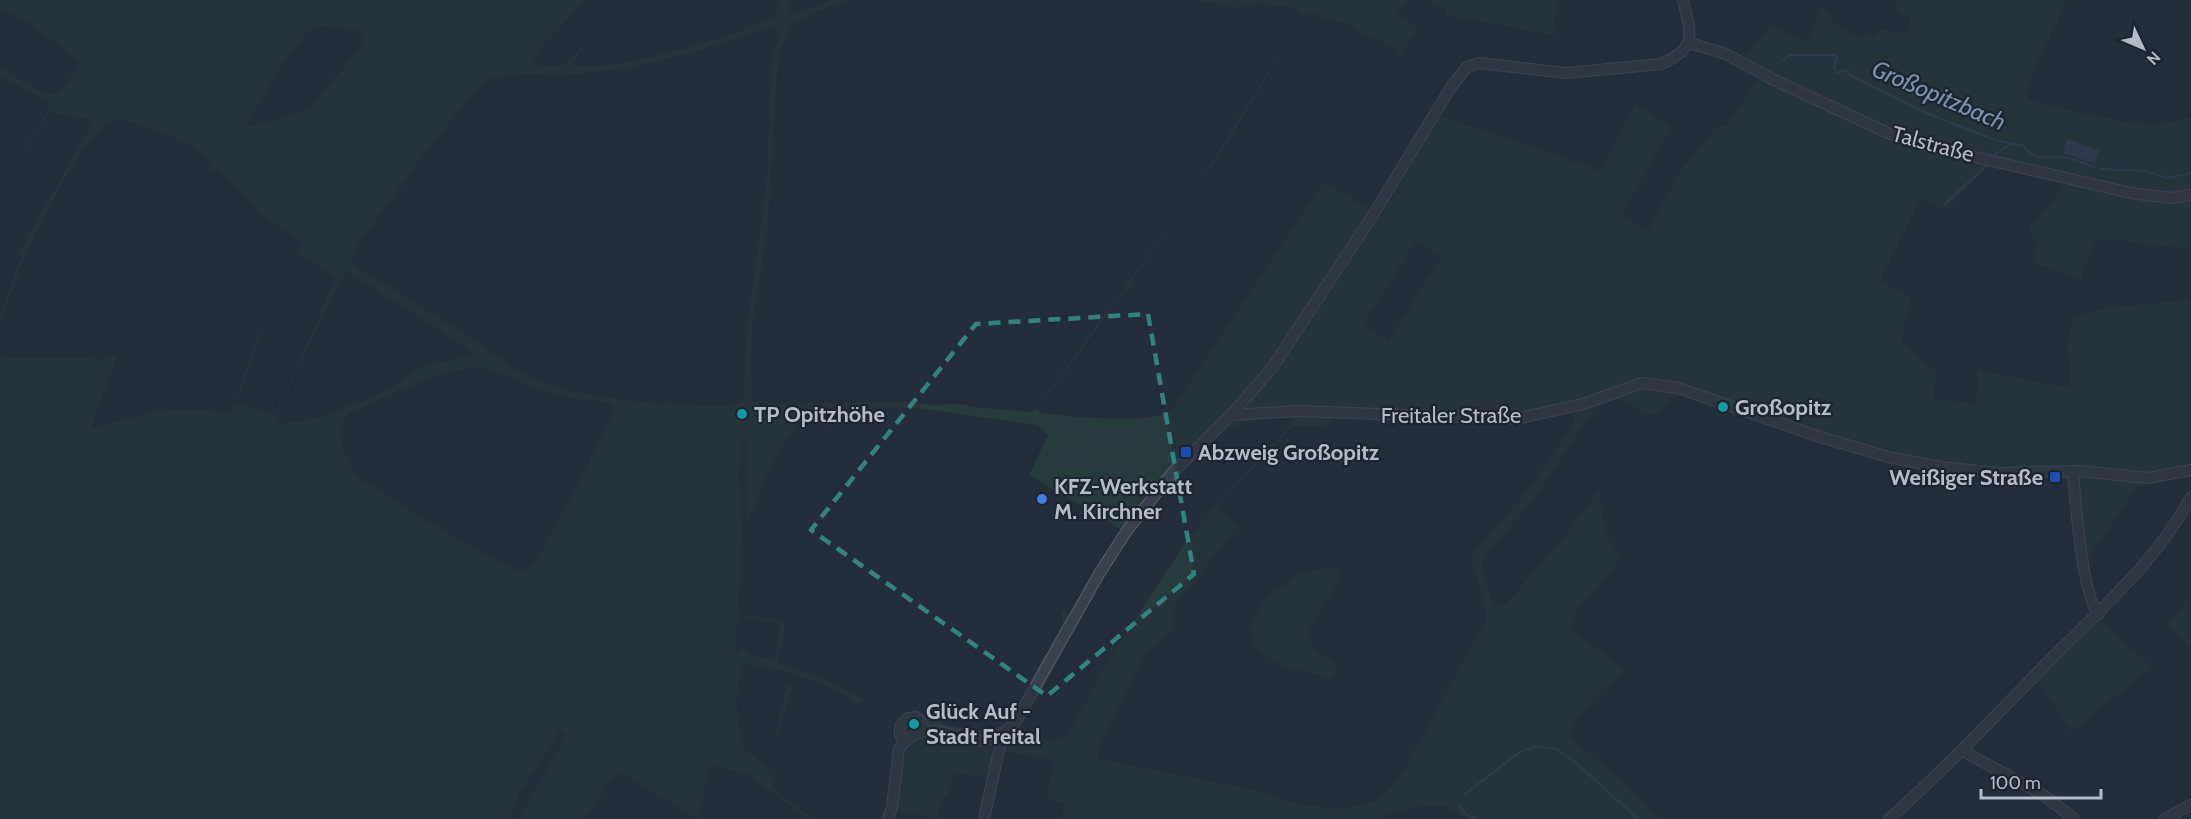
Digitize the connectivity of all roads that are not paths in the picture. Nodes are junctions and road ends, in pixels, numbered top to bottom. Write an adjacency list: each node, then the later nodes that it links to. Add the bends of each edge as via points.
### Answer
1 (1683, 0): 2 (street)
2 (1689, 43): 3 (street, Talstraße, via 1726,54 1888,133 1940,149 2132,193 2170,198); 4 (street, via 1674,57 1647,66 1566,73 1479,63 1467,67 1285,350)
3 (2191, 195)
4 (1231, 415): 6 (street, Freitaler Straße, via 1298,411 1515,419 1583,404 1642,383 1678,388 1820,437 1912,463 1999,473); 10 (street, via 1172,473 1126,532 1017,719)
5 (2191, 470): 6 (street, Freitaler Straße, via 2148,478)
6 (2073, 471): 8 (street, via 2088,584 2093,608)
7 (2191, 497): 8 (street, via 2147,563)
8 (2099, 614): 12 (street)
9 (925, 731): 10 (street, via 980,740); 11 (street); 11 (street, via 916,717 908,718 900,726)
10 (998, 738): 15 (street, via 1000,746)
11 (904, 742): 14 (street, via 895,767)
12 (1963, 751): 16 (street); 17 (street, via 2045,796)
13 (2191, 805): 18 (street)
14 (892, 818)
15 (984, 819)
16 (1889, 819)
17 (2074, 819)
18 (2164, 819)

